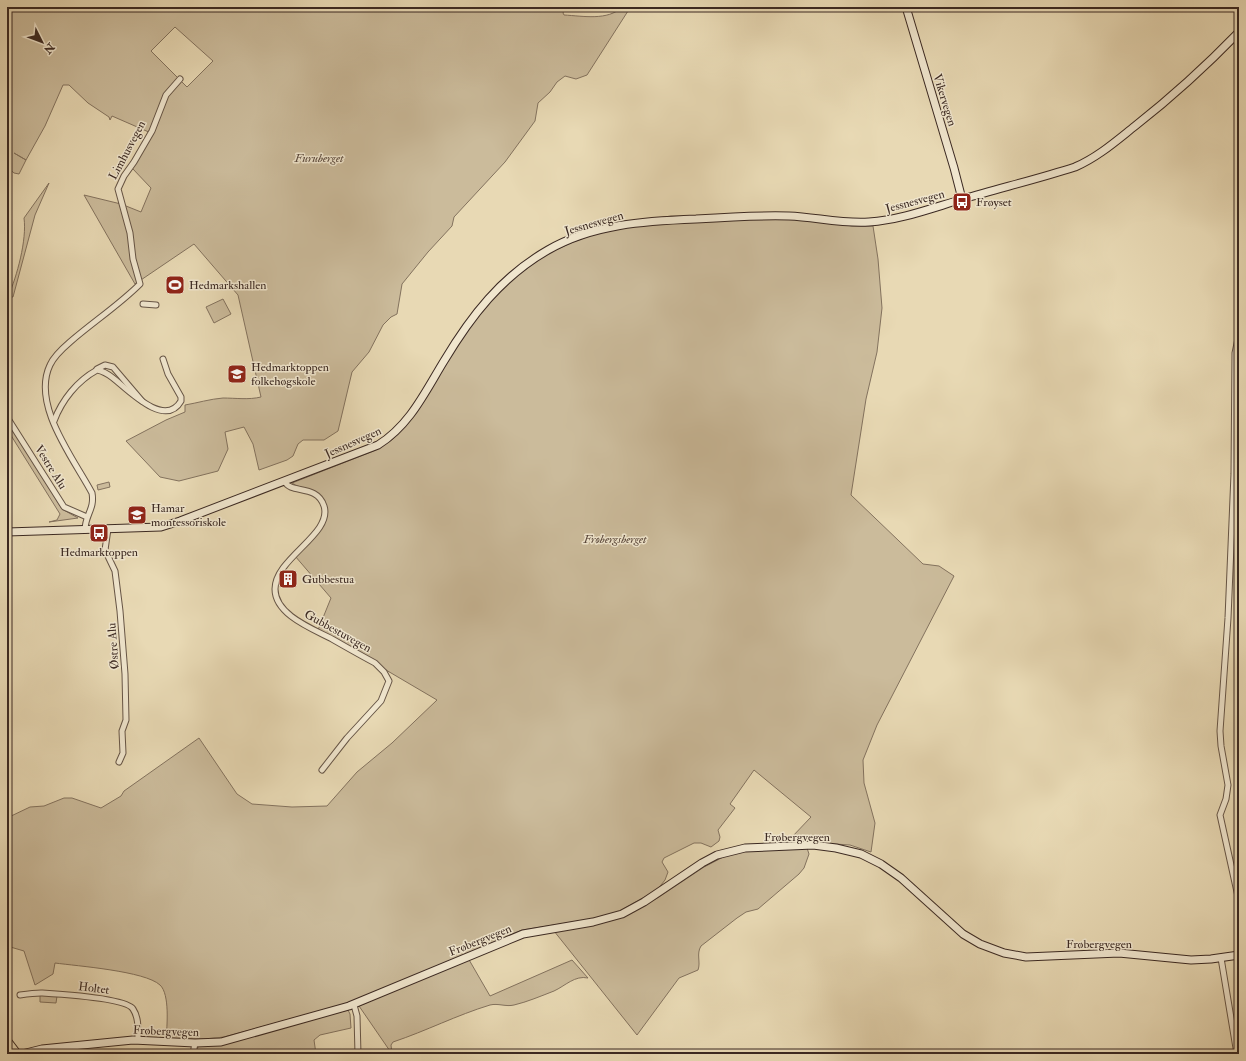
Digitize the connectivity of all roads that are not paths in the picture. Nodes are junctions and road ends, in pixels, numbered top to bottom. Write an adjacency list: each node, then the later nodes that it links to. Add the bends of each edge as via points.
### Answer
1 (906, 7): 4 (main road, Vikervegen)
2 (1239, 32): 4 (main road, Jessnesvegen, via 1188,83 1093,159 1062,172)
3 (180, 79): 12 (street, Limhusvegen, via 166,95 152,131 118,189 140,284 55,357 49,368 46,396)
4 (962, 199): 13 (main road, Jessnesvegen, via 874,222 842,222 790,216 647,221 603,229 573,238 523,267 486,300 463,331 411,415 392,436 371,449)
5 (143, 304): 6 (street)
6 (156, 305)
7 (1239, 334): 20 (street, via 1235,352 1234,474 1220,731 1228,785 1220,815)
8 (163, 359): 10 (street, via 182,401 177,407 162,410)
9 (96, 370): 10 (street, via 113,377); 10 (street, via 106,365 113,367); 12 (street, via 77,384)
10 (144, 403)
11 (7, 417): 14 (street, Vestre Alu, via 64,507)
12 (54, 421): 14 (street, via 61,439 92,493 94,503)
13 (285, 482): 15 (main road, Jessnesvegen, via 169,525); 19 (street, Gubbestuvegen, via 289,486 309,491 317,496 325,512 320,526 286,563 275,582 278,602 300,623 375,663 384,672 388,681 381,701)
14 (87, 517): 16 (street)
15 (108, 529): 16 (main road, Jessnesvegen); 18 (street, Østre Alu, via 105,550 115,571 125,674 126,720 122,731 123,753)
16 (85, 530): 17 (main road, Jessnesvegen)
17 (7, 532)
18 (118, 762)
19 (322, 770)
20 (1239, 901)
21 (1239, 954): 22 (main road, Frøbergvegen)
22 (1221, 958): 24 (main road, Frøbergvegen, via 1191,960 1100,953 1026,957 1004,953 980,944 964,934 897,876 861,854 825,846 778,846 745,848 717,855 622,914 517,936); 32 (street)
23 (20, 995): 25 (street, Holtet, via 39,993 95,998 126,1004 133,1009 137,1017)
24 (354, 1005): 26 (main road, Frøbergvegen, via 221,1042); 31 (street, via 357,1016)
25 (138, 1040): 26 (main road, Frøbergvegen); 29 (main road, Frøbergvegen, via 42,1049)
26 (195, 1044): 30 (street)
27 (8, 1045): 28 (main road)
28 (17, 1054)
29 (22, 1054)
30 (193, 1054)
31 (358, 1054)
32 (1237, 1054)

